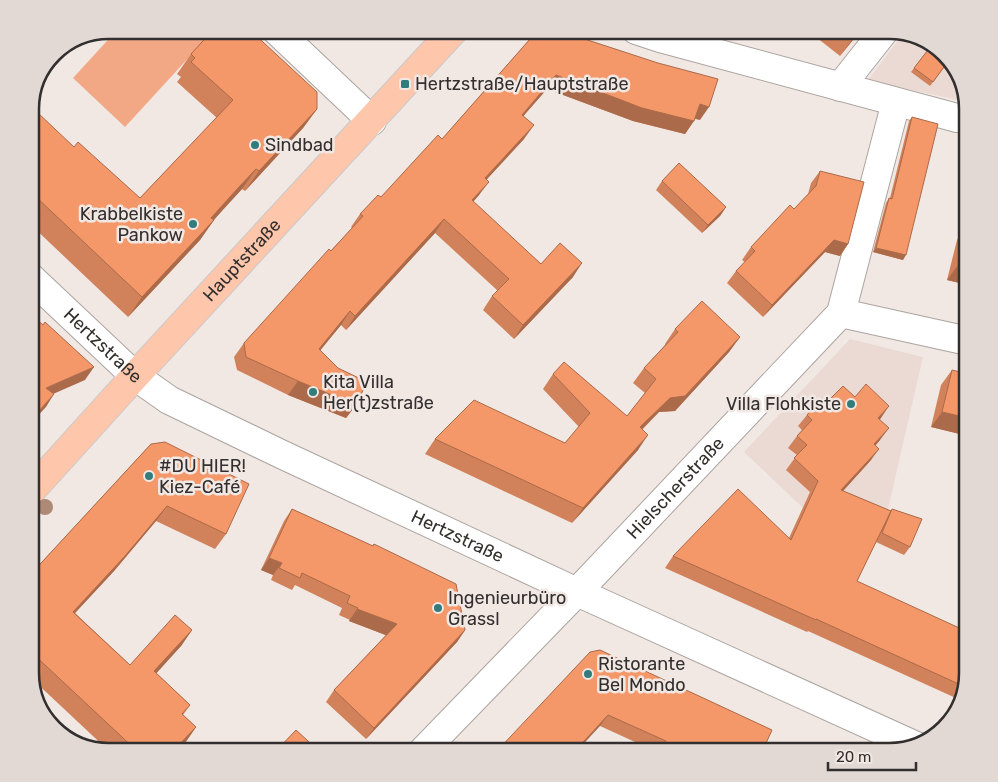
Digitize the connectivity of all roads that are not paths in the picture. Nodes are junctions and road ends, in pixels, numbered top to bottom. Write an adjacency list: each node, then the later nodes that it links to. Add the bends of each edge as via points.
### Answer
1 (285, 39): 8 (street)
2 (446, 39): 8 (main road, Hauptstraße)
3 (675, 39): 5 (street)
4 (878, 39): 5 (street)
5 (840, 87): 6 (street)
6 (896, 102): 7 (street); 10 (street, Hielscherstraße)
7 (957, 118)
8 (372, 121): 12 (main road, Hauptstraße)
9 (39, 285): 12 (street, Hertzstraße)
10 (841, 313): 11 (street); 14 (street, Hielscherstraße)
11 (959, 339)
12 (135, 376): 13 (main road, Hauptstraße); 14 (street, Hertzstraße, via 178,404)
13 (39, 482)
14 (576, 592): 15 (street, Hertzstraße); 16 (street, Hielscherstraße)
15 (906, 741)
16 (431, 743)

